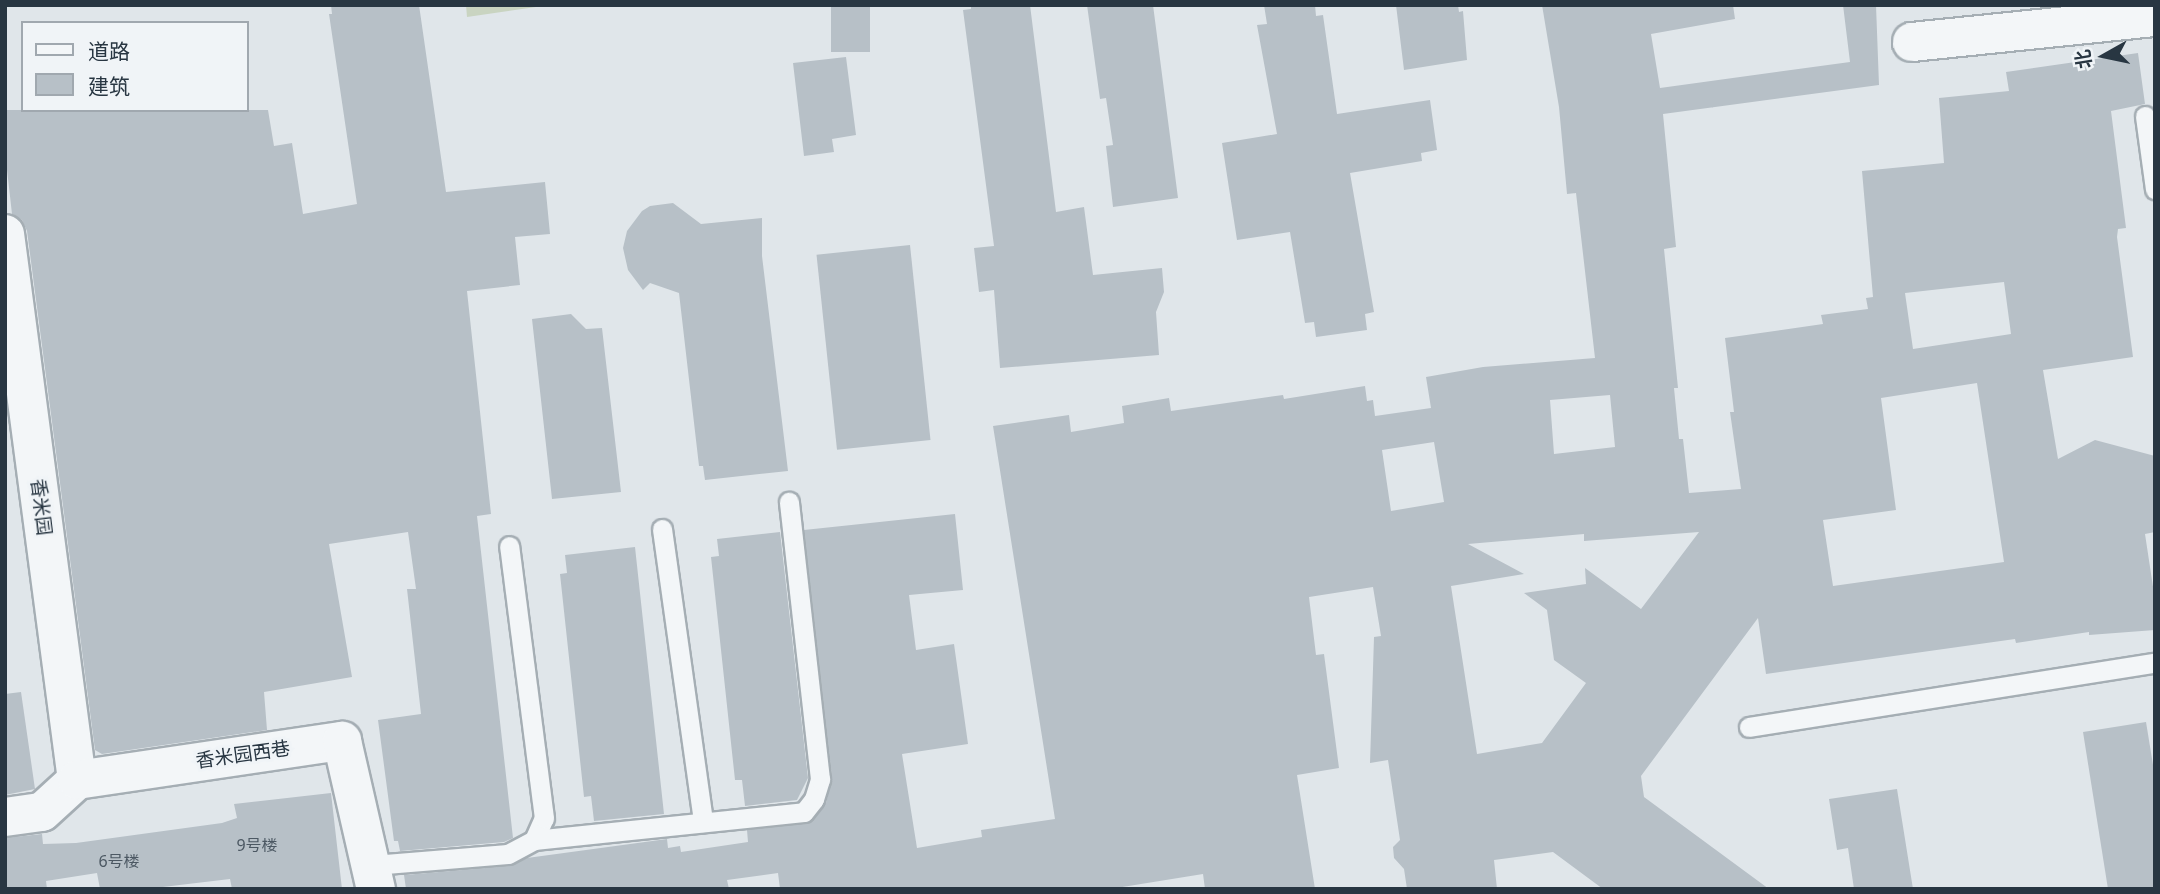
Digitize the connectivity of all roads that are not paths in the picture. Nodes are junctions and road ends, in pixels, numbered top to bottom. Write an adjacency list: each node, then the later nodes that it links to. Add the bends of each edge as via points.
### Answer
1 (2155, 17): 2 (street)
2 (1912, 42)
3 (2145, 116): 4 (lane)
4 (2155, 189)
5 (5, 234): 11 (street, 香米园)
6 (789, 502): 13 (lane, via 820,779 804,812)
7 (662, 529): 13 (lane)
8 (509, 546): 14 (lane, via 544,818)
9 (2155, 663): 10 (lane)
10 (1749, 727)
11 (77, 780): 12 (street, via 43,812); 15 (street, 香米园西巷, via 342,741)
12 (5, 817)
13 (703, 822): 14 (lane)
14 (534, 840): 15 (lane, via 508,854)
15 (374, 877)

